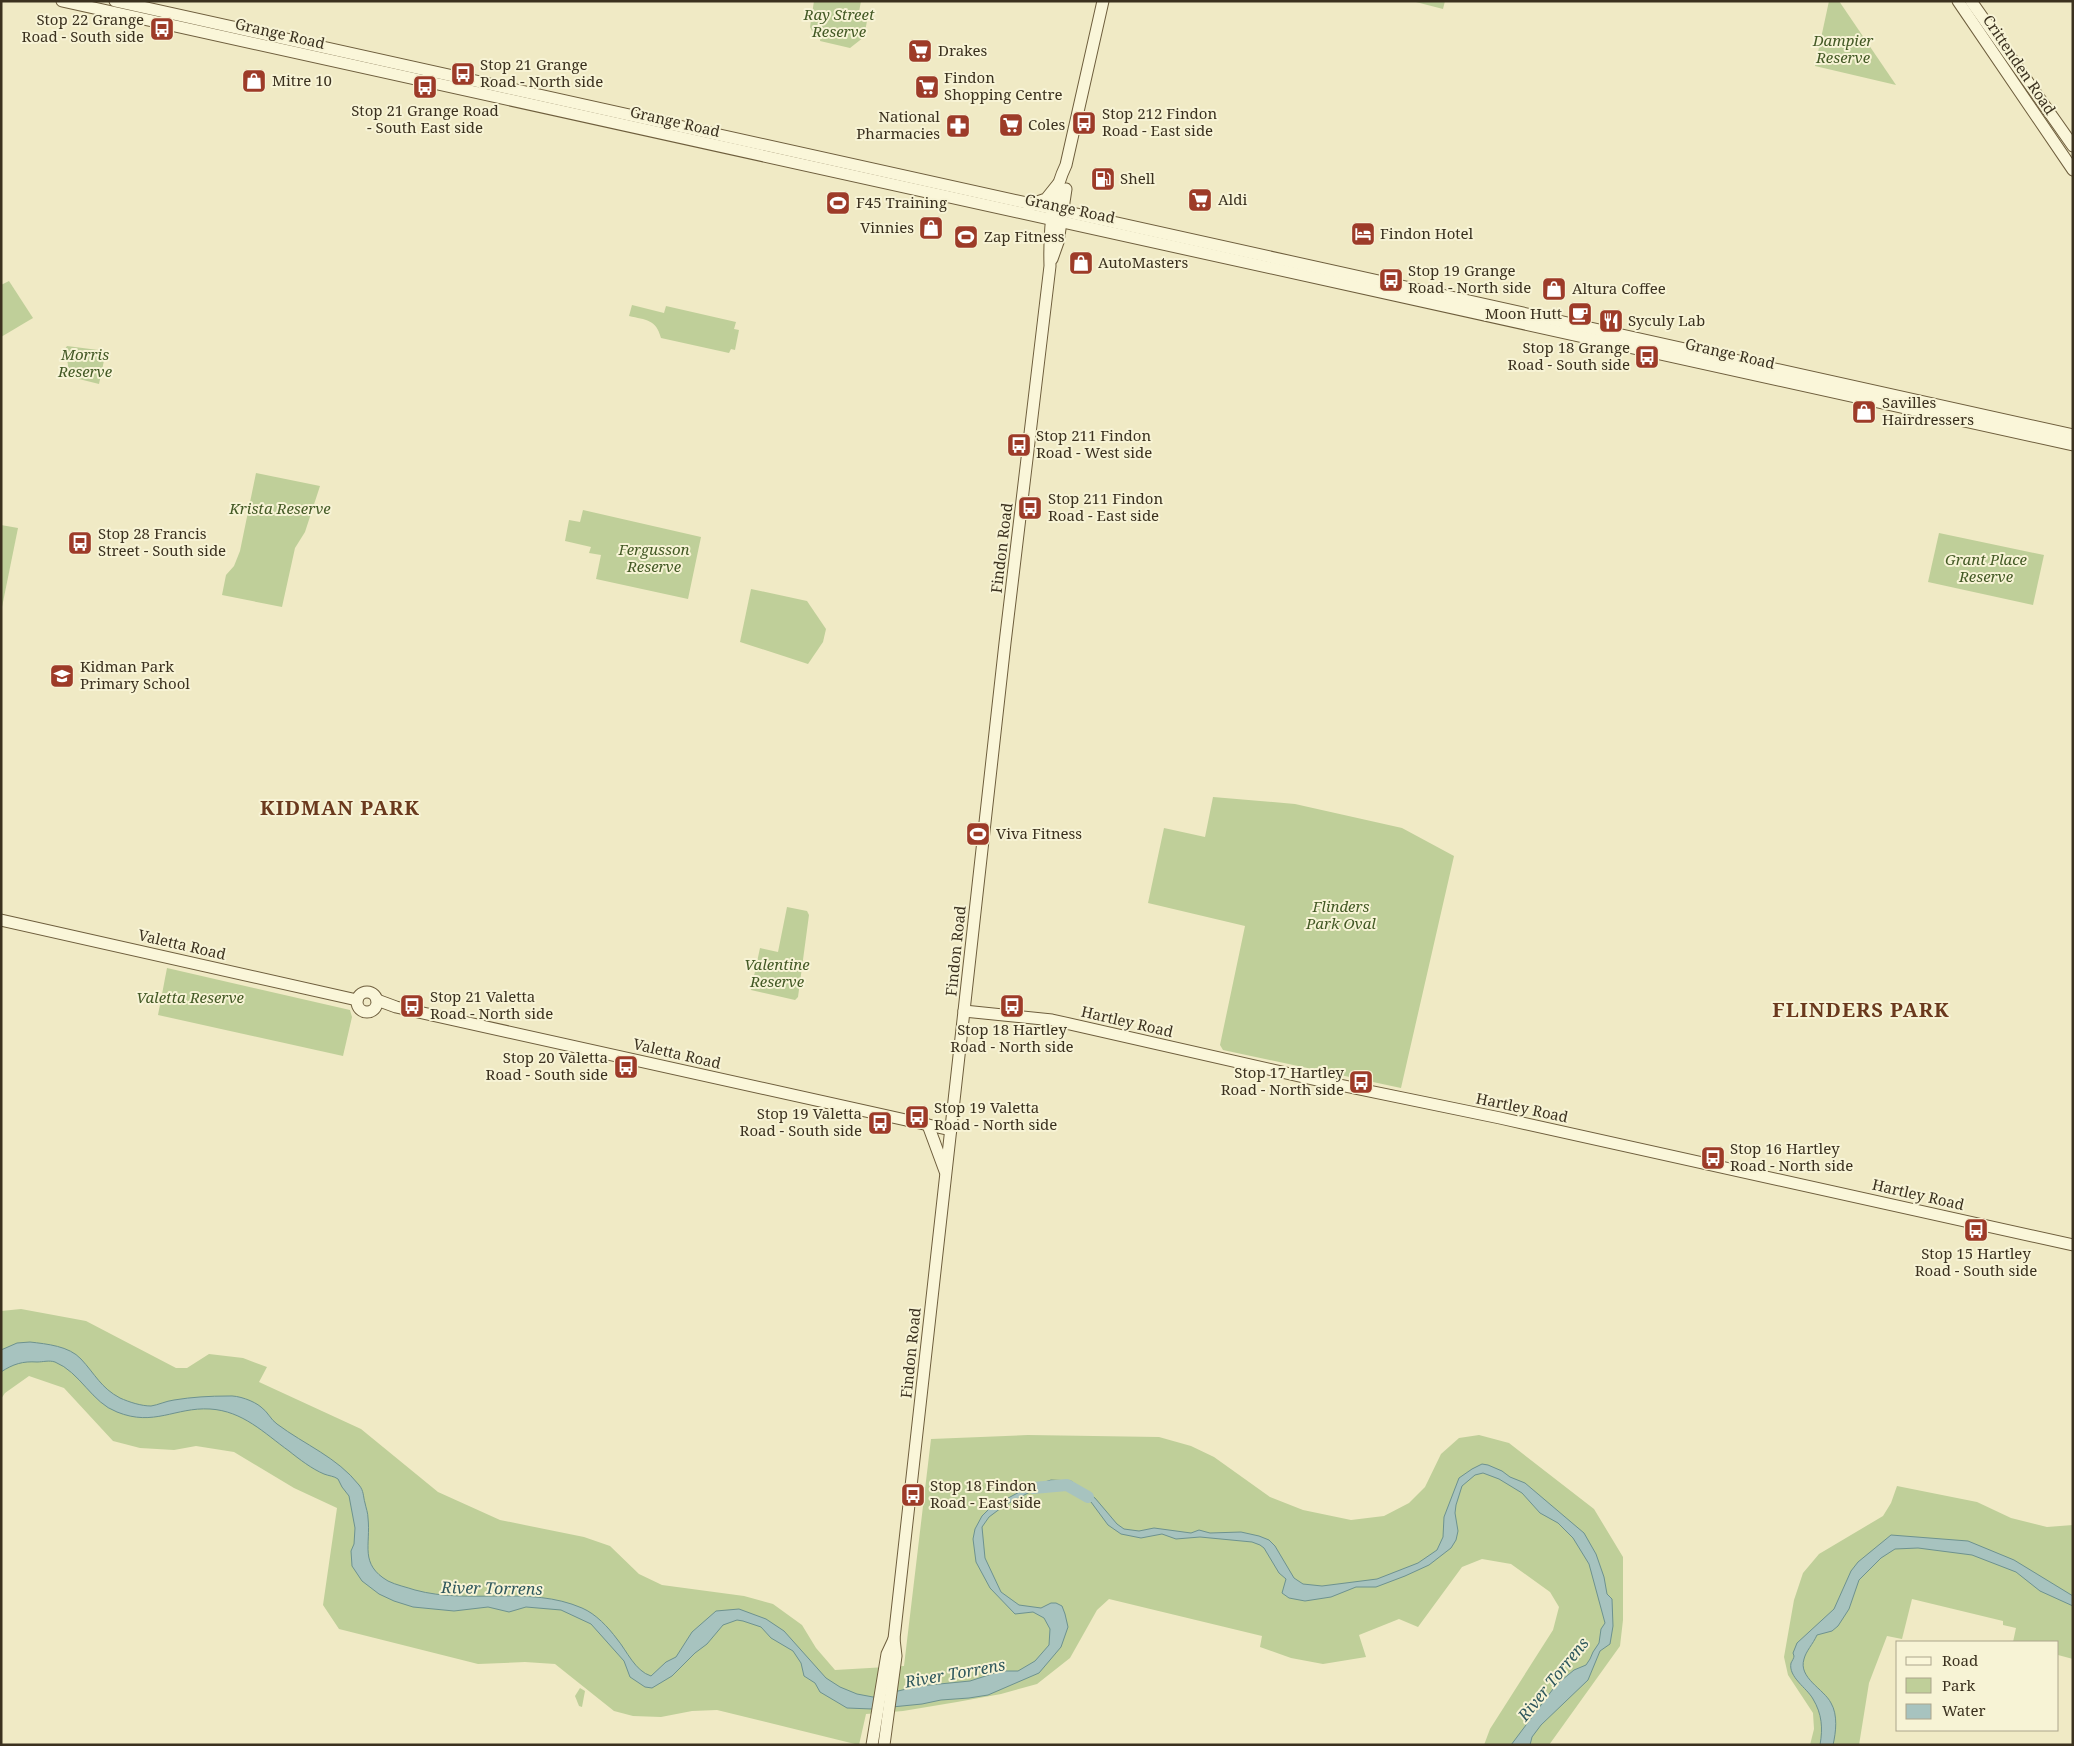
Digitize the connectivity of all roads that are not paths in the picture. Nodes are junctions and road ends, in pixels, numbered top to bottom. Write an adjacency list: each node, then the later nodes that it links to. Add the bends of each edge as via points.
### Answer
1 (62, 1): 9 (main road, Grange Road)
2 (115, 1): 9 (main road, Grange Road)
3 (1103, 1): 8 (main road, Findon Road, via 1066,165 1068,177)
4 (1958, 1): 7 (main road, Crittenden Road)
5 (1971, 1): 6 (main road, Crittenden Road)
6 (2073, 146)
7 (2073, 170)
8 (1063, 182): 10 (main road, via 1046,199); 12 (main road, Findon Road); 13 (main road)
9 (909, 186): 10 (main road, Grange Road); 11 (main road, Grange Road)
10 (1028, 205): 12 (main road, Grange Road)
11 (1034, 217): 12 (main road, Grange Road); 14 (main road)
12 (1057, 217): 13 (main road, Grange Road); 14 (main road, Findon Road)
13 (1082, 222): 14 (main road); 15 (main road, Grange Road); 16 (main road, Grange Road)
14 (1053, 243): 18 (main road, Findon Road)
15 (2073, 435)
16 (2073, 445)
17 (1, 920): 19 (main road, Valetta Road, via 357,1000 359,1009 365,1012 370,1012 376,1003 396,1007)
18 (964, 1011): 20 (main road, Findon Road); 22 (main road, Hartley Road, via 1052,1020)
19 (928, 1125): 20 (main road, Valetta Road); 21 (main road)
20 (951, 1130): 21 (main road, Findon Road)
21 (946, 1173): 23 (main road, Findon Road, via 894,1639 896,1656)
22 (2073, 1245)
23 (889, 1672): 24 (main road, Findon Road); 25 (main road, Findon Road)
24 (872, 1745)
25 (884, 1745)

